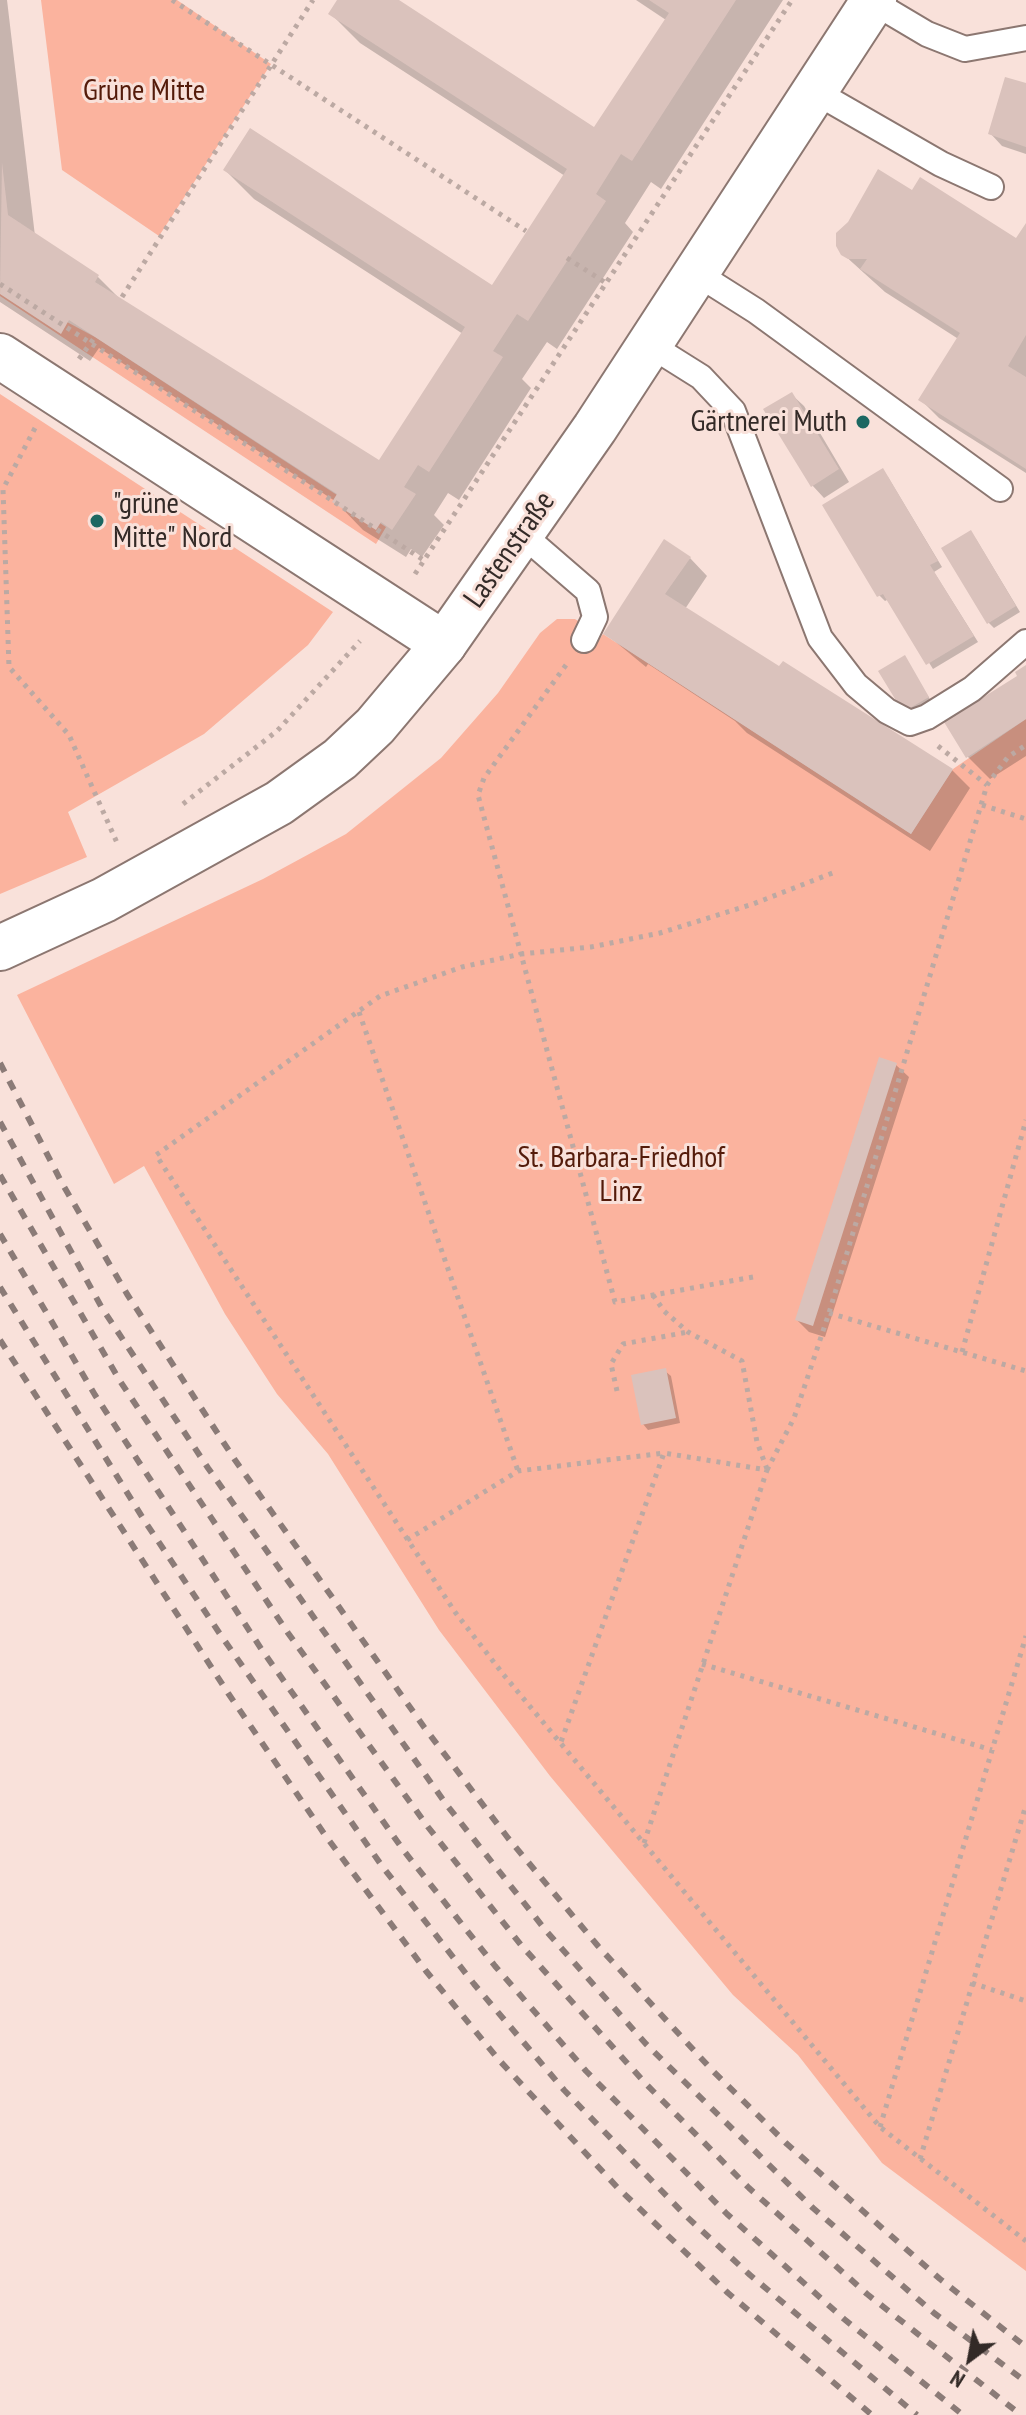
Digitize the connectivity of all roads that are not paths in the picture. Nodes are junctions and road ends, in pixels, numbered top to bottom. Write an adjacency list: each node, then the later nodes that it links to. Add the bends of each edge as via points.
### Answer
1 (874, 1): 2 (lane, via 956,46 985,48); 3 (main road, Lastenstraße)
2 (1026, 38)
3 (814, 91): 4 (lane); 5 (main road, Lastenstraße)
4 (991, 187)
5 (696, 273): 6 (main road, Lastenstraße); 8 (lane)
6 (650, 345): 9 (main road, Lastenstraße); 11 (lane, via 701,377 733,411 820,638 856,685 887,711 910,723 927,717 972,689)
7 (0, 356): 12 (main road)
8 (1000, 489)
9 (522, 534): 10 (lane, via 588,591 595,617); 12 (main road, Lastenstraße)
10 (584, 640)
11 (1026, 642)
12 (444, 644): 13 (main road, Lastenstraße, via 375,726 307,784 138,882)
13 (0, 948)

